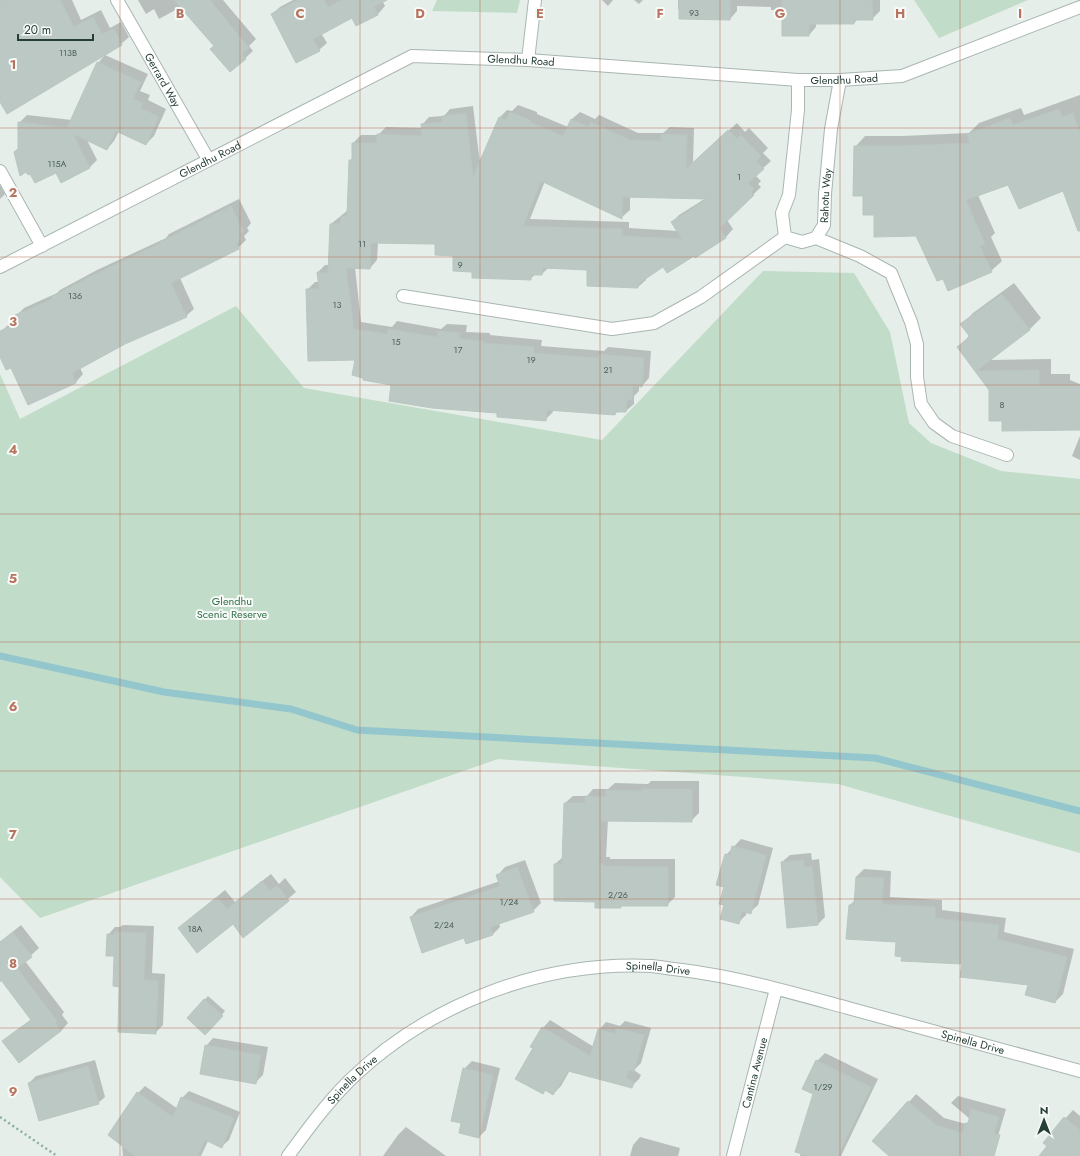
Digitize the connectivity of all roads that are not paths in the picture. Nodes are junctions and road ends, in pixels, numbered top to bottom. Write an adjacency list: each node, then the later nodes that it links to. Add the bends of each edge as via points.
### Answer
1 (117, 0): 7 (street, Gerrard Way)
2 (535, 0): 4 (street)
3 (1080, 7): 6 (street, Glendhu Road, via 902,76)
4 (528, 60): 5 (street, Glendhu Road); 7 (street, Glendhu Road, via 412,56)
5 (798, 80): 6 (street, Glendhu Road); 9 (street, via 798,110 789,195 782,213)
6 (840, 80): 10 (street, Rahotu Way, via 831,137 824,225)
7 (208, 159): 11 (street, Glendhu Road)
8 (0, 171): 11 (street)
9 (785, 237): 10 (street, Rahotu Way, via 802,242); 13 (street, via 701,298 654,323 612,329)
10 (816, 238): 14 (street, via 860,256 891,273 917,344 917,377 921,404 934,423 952,436)
11 (42, 246): 12 (street, Glendhu Road)
12 (0, 267)
13 (403, 296)
14 (1007, 455)
15 (776, 989): 16 (street, Spinella Drive); 17 (street, Spinella Drive, via 700,972 652,966 574,970 542,976 488,993 445,1012 408,1033 375,1058 348,1082); 18 (street, Cantina Avenue)
16 (1080, 1071)
17 (288, 1156)
18 (733, 1156)

